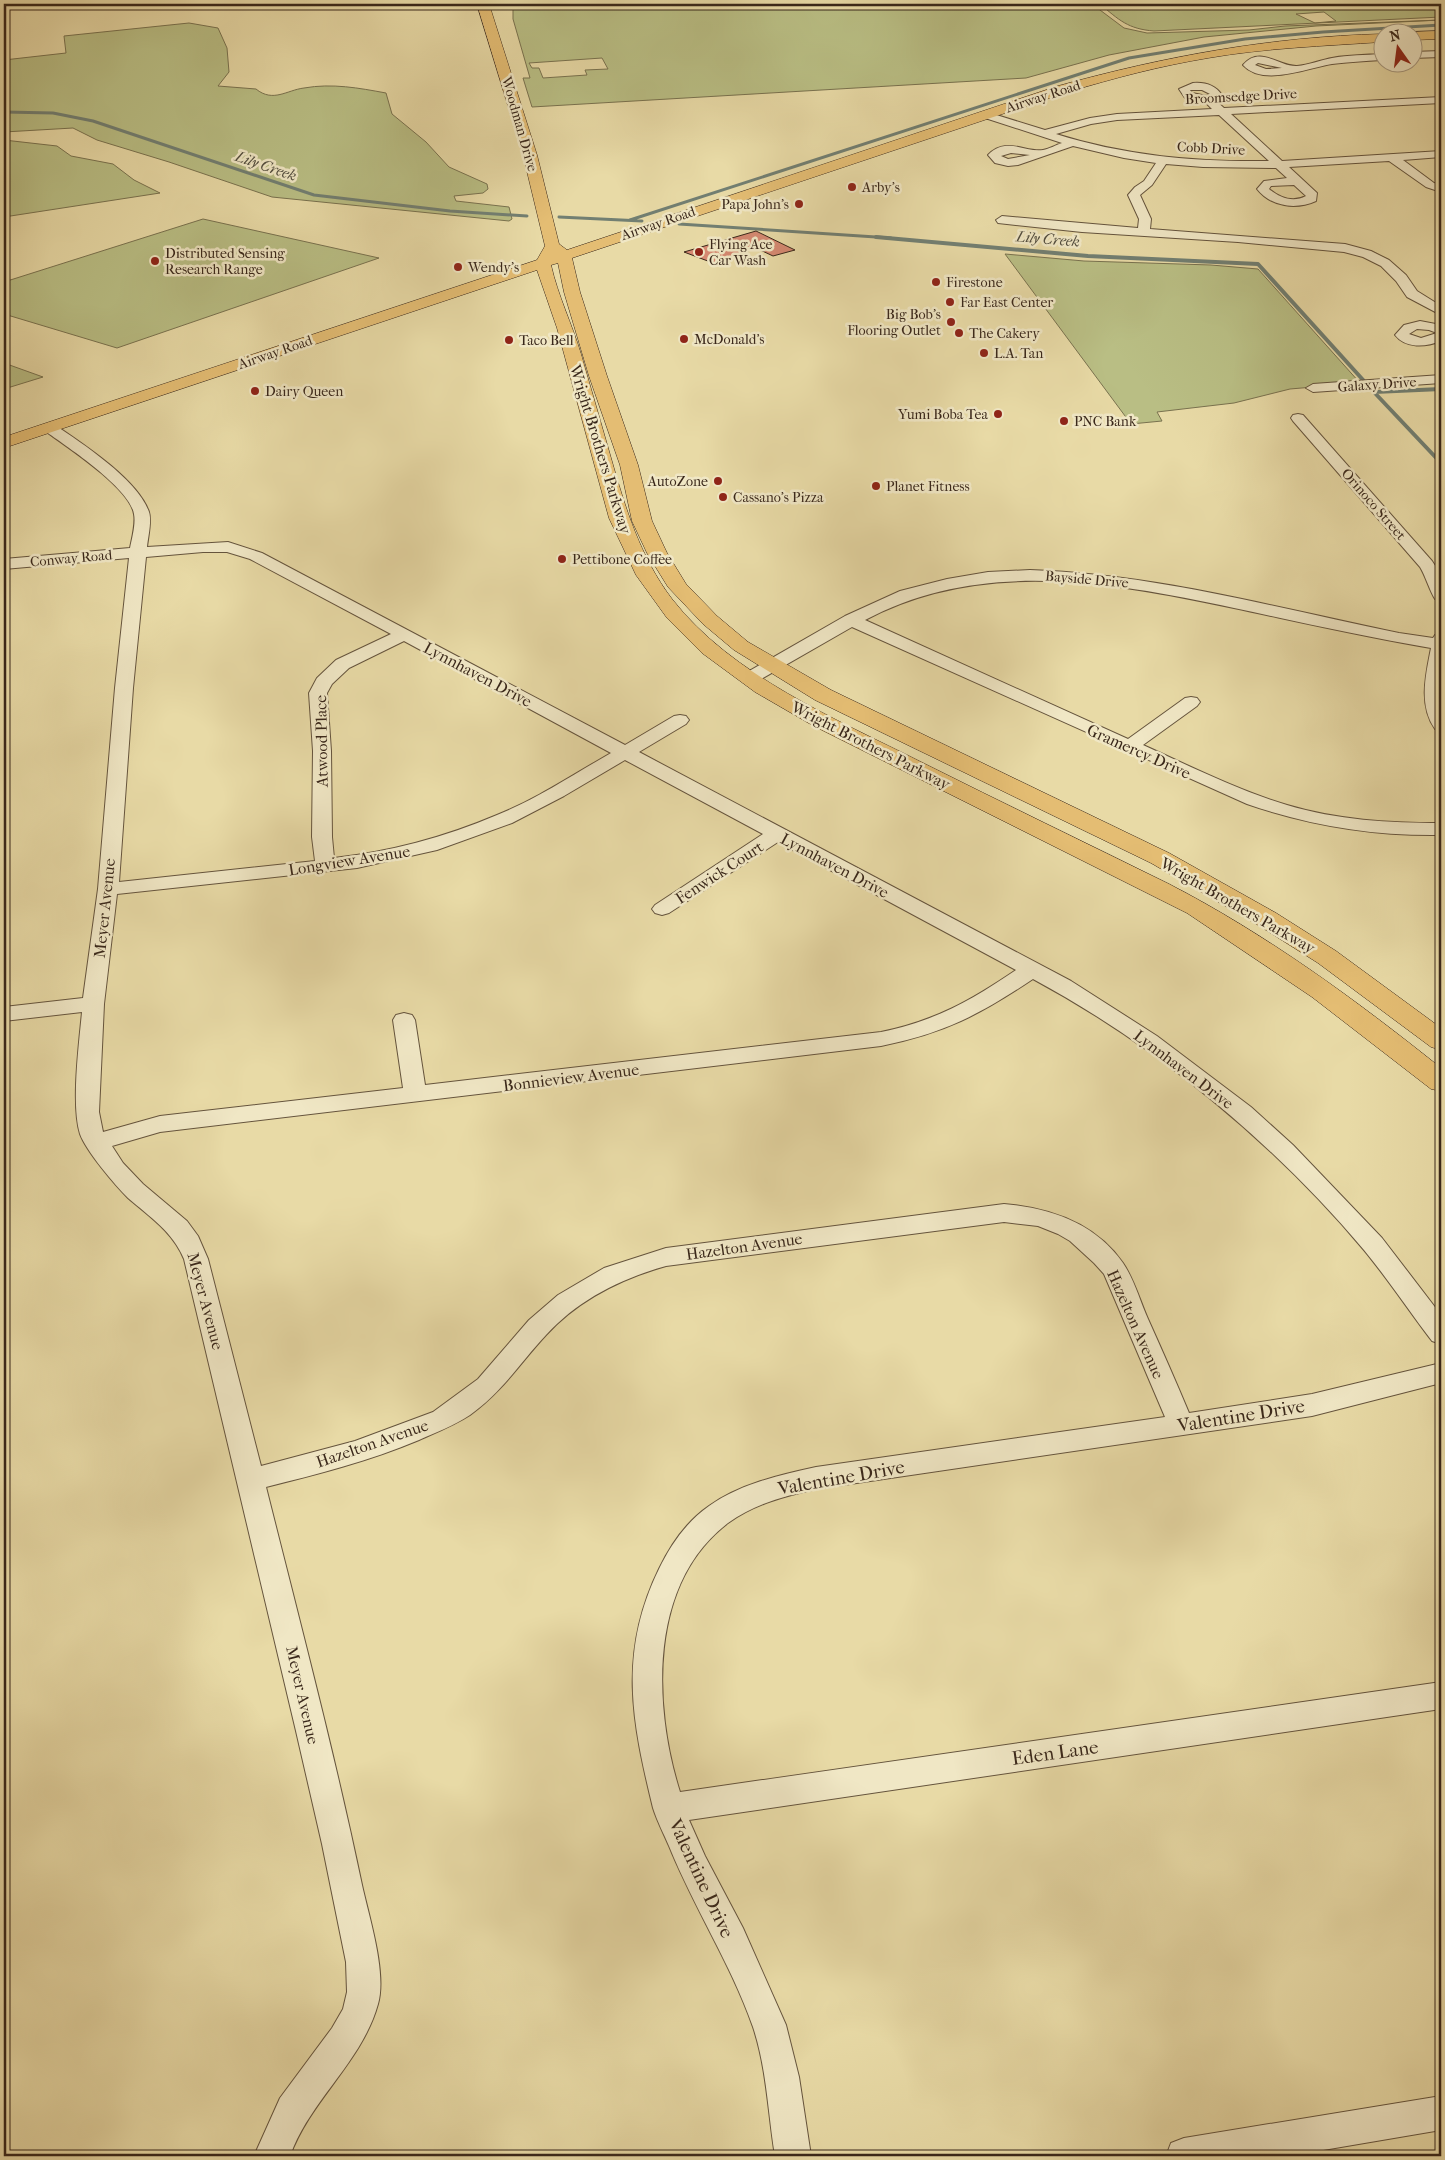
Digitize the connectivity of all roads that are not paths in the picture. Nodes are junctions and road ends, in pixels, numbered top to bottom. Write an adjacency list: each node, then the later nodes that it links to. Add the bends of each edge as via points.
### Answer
1 (484, 4): 27 (main road, Woodman Drive, via 530,156)
2 (1441, 35): 3 (main road)
3 (1422, 36)
4 (1372, 39): 12 (main road, Airway Road, via 1207,54 1105,77)
5 (1441, 54): 6 (street)
6 (1422, 55)
7 (1372, 58): 8 (street)
8 (1294, 69)
9 (1208, 99): 11 (street)
10 (1441, 100): 11 (street, Broomsedge Drive)
11 (1222, 112): 13 (street, Broomsedge Drive, via 1090,120); 19 (street)
12 (986, 114): 13 (street, Cobb Drive); 25 (main road, Airway Road)
13 (1044, 134): 14 (street, Cobb Drive)
14 (1071, 143): 15 (street); 18 (street, Cobb Drive)
15 (1041, 154)
16 (1441, 154): 17 (street, Cobb Drive)
17 (1391, 157): 19 (street, Cobb Drive); 21 (street)
18 (1163, 160): 19 (street, Cobb Drive, via 1222,165); 26 (street, via 1148,183 1134,195 1145,219)
19 (1277, 164): 22 (street)
20 (1425, 168): 21 (street)
21 (1409, 170): 23 (street)
22 (1297, 181)
23 (1441, 189)
24 (1002, 220): 26 (street)
25 (666, 221): 27 (main road, Airway Road); 27 (main road, via 565,239)
26 (1144, 232): 28 (street, via 1355,250 1385,263 1412,294)
27 (551, 256): 32 (main road, Airway Road, via 481,283); 40 (main road, Wright Brothers Parkway, via 580,314 629,465 642,521 657,553 678,587 710,620); 41 (main road, Wright Brothers Parkway, via 565,328 618,518 639,564 653,588 685,626)
28 (1441, 311)
29 (1441, 379): 30 (street, Galaxy Drive)
30 (1313, 388)
31 (1298, 418): 36 (street, Orinoco Street, via 1426,564)
32 (50, 428): 33 (main road, Airway Road); 34 (street, Meyer Avenue, via 99,464 135,499 142,514)
33 (4, 443)
34 (138, 552): 35 (street, Conway Road); 38 (street, Lynnhaven Drive, via 216,546 240,549); 50 (street, Meyer Avenue)
35 (4, 564)
36 (1441, 595)
37 (851, 620): 39 (street, Bayside Drive, via 906,595 951,583 1007,576 1068,575 1165,588 1390,636); 40 (street, Bayside Drive); 45 (street, Gramercy Drive)
38 (404, 635): 46 (street, Lynnhaven Drive); 49 (street, Atwood Place, via 346,662 321,684 318,700)
39 (1441, 643): 44 (street, via 1433,676 1436,713)
40 (771, 666): 41 (street, Bayside Drive); 56 (main road, Wright Brothers Parkway, via 823,696 1160,858 1268,919 1327,957)
41 (750, 678): 57 (main road, Wright Brothers Parkway, via 817,719 1196,908 1330,996)
42 (1191, 702): 45 (street)
43 (680, 720): 46 (street, Longview Avenue)
44 (1441, 725)
45 (1130, 746): 47 (street, Gramercy Drive, via 1233,793 1301,816 1338,824)
46 (625, 752): 48 (street, Lynnhaven Drive); 49 (street, Longview Avenue, via 505,819 468,834 397,854)
47 (1441, 829)
48 (777, 834): 51 (street, Fenwick Court); 52 (street, Lynnhaven Drive)
49 (325, 866): 50 (street, Longview Avenue)
50 (108, 889): 53 (street, Meyer Avenue)
51 (662, 909)
52 (1031, 970): 58 (street, Bonnieview Avenue, via 971,1010 911,1033 881,1040); 60 (street, Lynnhaven Drive, via 1063,986 1149,1040 1243,1113 1285,1151 1373,1244)
53 (94, 1004): 54 (street); 59 (street, Meyer Avenue, via 88,1112)
54 (4, 1014)
55 (404, 1020): 58 (street)
56 (1441, 1041)
57 (1441, 1082)
58 (416, 1093): 59 (street, Bonnieview Avenue, via 160,1124)
59 (96, 1142): 63 (street, Meyer Avenue, via 114,1169 178,1227 189,1242)
60 (1441, 1334)
61 (1441, 1373): 62 (street, Valentine Drive, via 1312,1404)
62 (1181, 1424): 63 (street, Hazelton Avenue, via 1114,1270 1102,1254 1064,1225 1031,1215 1004,1213 666,1257 632,1265 601,1280 560,1307 498,1375 444,1418 356,1452); 65 (street, Valentine Drive, via 816,1478 784,1485 729,1508 684,1549 670,1571 650,1638 646,1677 648,1717 654,1756)
63 (252, 1480): 67 (street, Meyer Avenue, via 344,1871 365,1978 362,2002 352,2026 299,2099 280,2133)
64 (1441, 1696): 65 (street, Eden Lane)
65 (669, 1808): 68 (street, Valentine Drive, via 689,1858 729,1933 771,2030)
66 (1441, 2113): 69 (street)
67 (272, 2156)
68 (793, 2156)
69 (1184, 2156)

